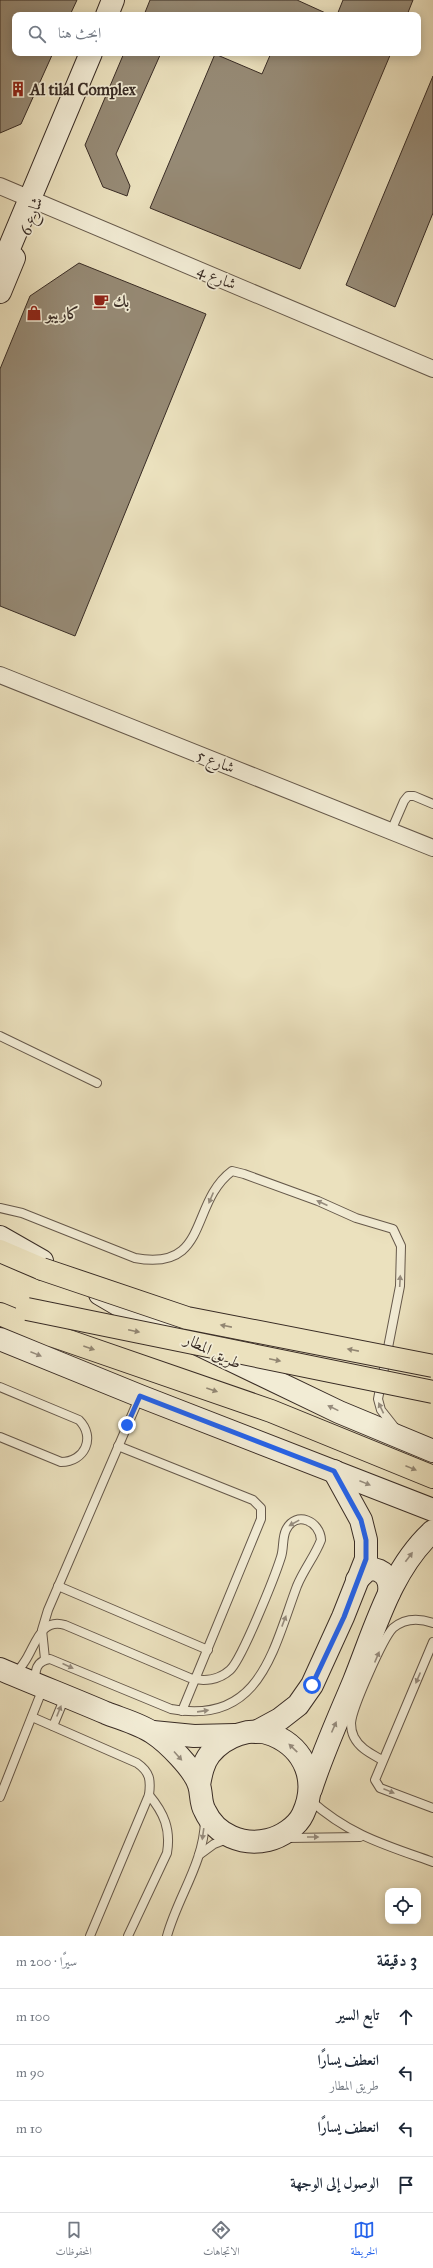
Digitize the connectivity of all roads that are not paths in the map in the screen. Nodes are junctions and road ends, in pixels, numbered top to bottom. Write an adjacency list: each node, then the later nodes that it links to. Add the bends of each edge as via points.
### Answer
1 (113, 0): 2 (street)
2 (108, 12)
3 (90, 56): 5 (street, شارع 6, via 47,160)
4 (0, 186): 5 (street, شارع 4)
5 (34, 200): 6 (street, شارع 6); 7 (street, شارع 6); 8 (street, شارع 4)
6 (0, 270)
7 (0, 292)
8 (433, 369)
9 (0, 675): 11 (street, شارع 5)
10 (433, 804): 11 (lane, via 408,796)
11 (391, 831): 12 (street, شارع 5)
12 (433, 848)
13 (0, 1036): 14 (lane)
14 (96, 1083)
15 (0, 1208): 28 (lane, one-way to 15, via 381,1410 378,1400 400,1286 401,1246 394,1229 356,1218 318,1201 232,1171 214,1189 190,1243 174,1257 154,1262 135,1258 22,1213)
16 (0, 1237): 28 (street, طريق المطار, one-way to 16, via 339,1412 129,1311)
17 (0, 1251): 19 (highway)
18 (0, 1261): 19 (highway)
19 (42, 1269): 23 (highway, one-way to 19, bridge, via 187,1318)
20 (0, 1301): 25 (highway, one-way to 25, bridge, via 27,1309)
21 (0, 1314): 32 (highway, one-way to 32, via 51,1335 271,1411)
22 (0, 1339): 26 (street, one-way to 26)
23 (433, 1366)
24 (0, 1387): 27 (lane, via 79,1420 87,1431 88,1438 80,1456 68,1462 61,1462)
25 (433, 1392)
26 (140, 1396): 29 (lane); 31 (street)
27 (0, 1437)
28 (404, 1440): 30 (street, طريق المطار)
29 (118, 1446): 36 (lane); 41 (lane, via 253,1500 261,1508 261,1519)
30 (433, 1451)
31 (334, 1471): 33 (street, one-way to 33); 35 (street, via 351,1499 365,1530 366,1559)
32 (433, 1477)
33 (433, 1510)
34 (433, 1531): 37 (street, one-way to 34, via 404,1564 420,1542)
35 (357, 1580): 37 (street, via 368,1569 380,1570 388,1578); 52 (street, via 344,1617 312,1685 298,1705 280,1719)
36 (58, 1586): 39 (lane); 41 (lane)
37 (390, 1593): 44 (street)
38 (433, 1623): 44 (lane, one-way to 38, via 393,1629 414,1619)
39 (42, 1630): 42 (lane); 43 (lane, via 28,1657); 45 (lane, via 50,1624 65,1625)
40 (433, 1642): 54 (lane, one-way to 54)
41 (208, 1650): 45 (lane)
42 (45, 1660): 46 (lane, via 37,1666); 48 (lane, one-way to 48, via 55,1660 160,1706)
43 (7, 1672): 46 (street)
44 (364, 1673): 54 (lane, via 353,1715 352,1730 360,1745); 56 (street, one-way to 44, via 325,1745)
45 (195, 1680): 48 (lane); 48 (lane, one-way to 45, via 204,1711 225,1705 245,1694 260,1678 303,1572 321,1540 314,1523 296,1521 286,1529 280,1561 234,1666 217,1678)
46 (39, 1685): 47 (street); 49 (lane)
47 (65, 1696): 50 (lane, one-way to 47); 51 (street)
48 (182, 1712)
49 (32, 1717): 50 (lane); 58 (lane)
50 (53, 1726): 57 (lane, via 137,1763 149,1775 151,1783)
51 (153, 1732): 53 (street, via 194,1736); 55 (street, one-way to 55, via 178,1756)
52 (256, 1732): 53 (street); 56 (street, one-way to 52, via 309,1775 296,1749 271,1734)
53 (235, 1735): 55 (street, via 221,1743 210,1754 202,1769)
54 (382, 1760): 59 (lane, one-way to 59, via 376,1775 376,1784 385,1790)
55 (199, 1785): 60 (street)
56 (310, 1794): 61 (lane, via 342,1825); 63 (street, via 302,1816)
57 (148, 1795): 66 (lane); 67 (lane, via 161,1810 170,1839 167,1853)
58 (0, 1797)
59 (433, 1808)
60 (204, 1811): 62 (street, via 211,1822); 64 (lane, one-way to 64)
61 (363, 1837): 63 (lane, one-way to 61); 65 (lane)
62 (232, 1838): 63 (street, via 246,1842); 64 (lane, via 214,1844)
63 (274, 1839)
64 (199, 1856): 68 (lane)
65 (433, 1862)
66 (90, 1936)
67 (128, 1936)
68 (167, 1936)

